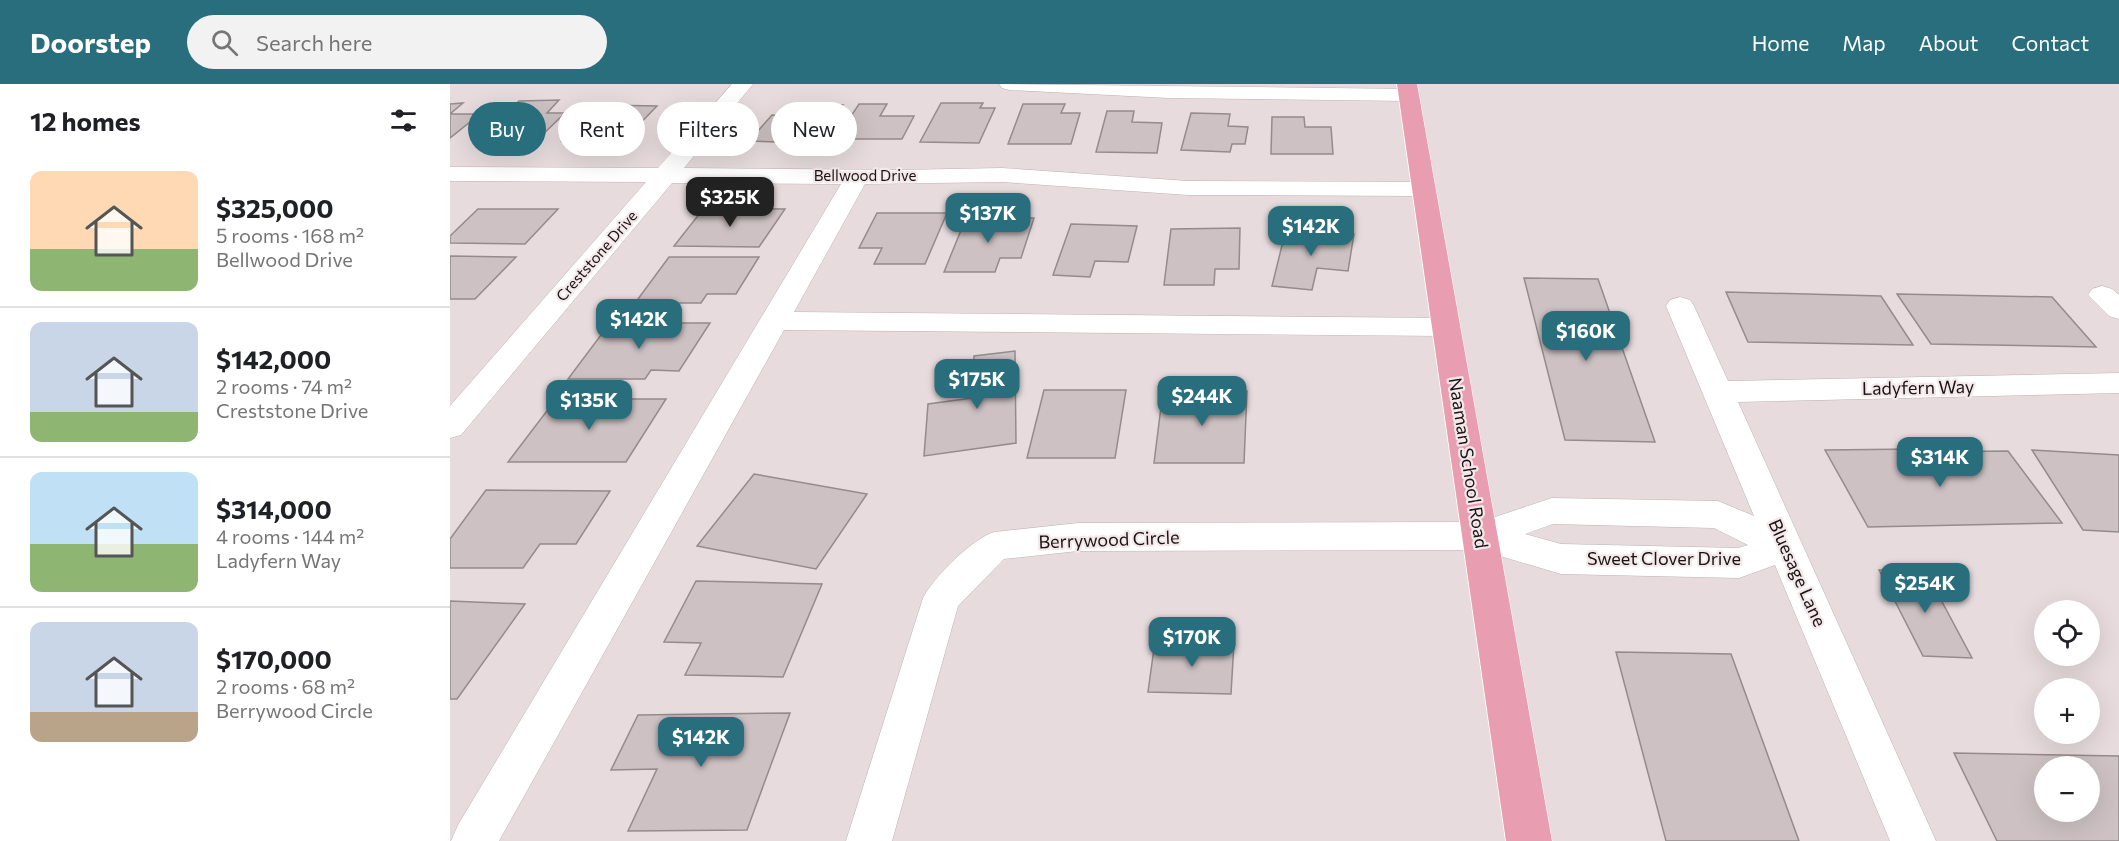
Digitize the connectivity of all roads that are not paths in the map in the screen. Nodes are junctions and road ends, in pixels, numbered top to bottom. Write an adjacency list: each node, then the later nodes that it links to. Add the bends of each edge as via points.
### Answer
1 (743, 84): 4 (street, Creststone Drive)
2 (1009, 84): 3 (street, via 1169,92)
3 (1408, 90): 7 (main road, Naaman School Road)
4 (667, 175): 5 (street, Bellwood Drive); 6 (street, Bellwood Drive); 13 (street, Creststone Drive)
5 (857, 177): 7 (street, Bellwood Drive, via 1002,175 1188,188); 9 (street)
6 (455, 178)
7 (1423, 189): 10 (main road, Naaman School Road)
8 (1680, 306): 12 (street, Bluesage Lane)
9 (775, 321): 10 (street); 16 (street)
10 (1446, 327): 14 (main road, Naaman School Road)
11 (2119, 383): 12 (street, Ladyfern Way)
12 (1717, 392): 15 (street, Bluesage Lane)
13 (450, 427)
14 (1480, 536): 15 (street, Sweet Clover Drive, via 1561,559 1739,563); 15 (street, Sweet Clover Drive, via 1552,511 1718,515); 17 (street, Berrywood Circle, via 1078,537 994,546 942,598); 18 (main road, Naaman School Road)
15 (1785, 546): 19 (street, Bluesage Lane)
16 (474, 841)
17 (869, 841)
18 (1529, 841)
19 (1913, 841)

